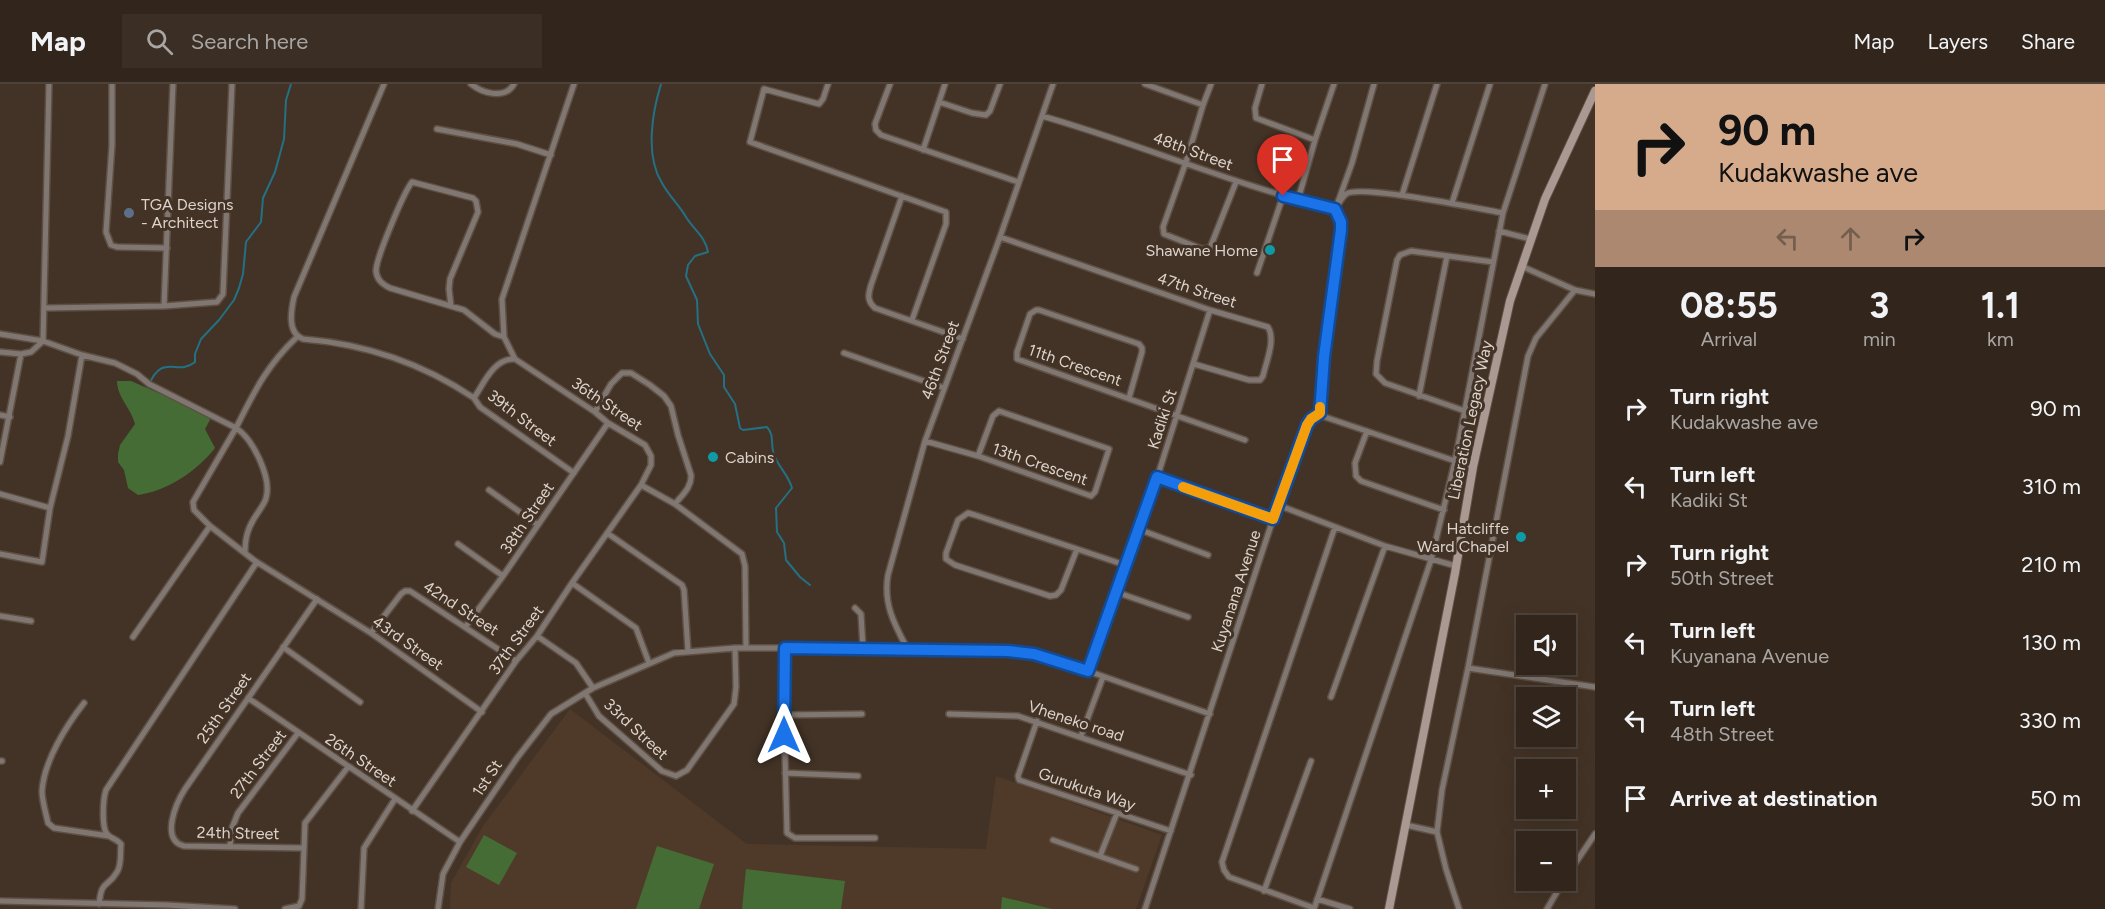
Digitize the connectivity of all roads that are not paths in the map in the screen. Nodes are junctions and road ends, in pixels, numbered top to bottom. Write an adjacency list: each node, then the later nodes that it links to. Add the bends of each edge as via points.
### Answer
1 (49, 84): 52 (street)
2 (112, 84): 43 (street, via 108,239 117,247)
3 (173, 84): 43 (street)
4 (232, 84): 50 (street, via 223,294 217,302)
5 (384, 84): 56 (street, via 294,297 291,312)
6 (471, 84): 7 (street, via 496,94 504,93)
7 (514, 84)
8 (574, 84): 29 (street)
9 (828, 84): 34 (street, via 819,104 764,89 750,142)
10 (890, 84): 28 (street, via 876,130)
11 (945, 84): 23 (street)
12 (1000, 84): 23 (street, via 986,115)
13 (1053, 84): 25 (street, 46th Street)
14 (1145, 84): 24 (street)
15 (1211, 84): 24 (street)
16 (1262, 84): 27 (street, via 1256,118)
17 (1334, 84): 27 (street)
18 (1374, 84): 38 (street)
19 (1437, 84): 33 (street)
20 (1490, 84): 37 (street)
21 (1545, 84): 39 (street)
22 (1595, 91): 42 (main road, Liberation Legacy Way)
23 (939, 102): 28 (street)
24 (1203, 105): 30 (street)
25 (1042, 116): 30 (street, 48th Street); 31 (street, 46th Street)
26 (437, 129): 29 (street, via 517,144)
27 (1315, 140): 36 (street)
28 (923, 150): 31 (street)
29 (550, 155): 57 (street, via 502,298)
30 (1186, 162): 32 (street, 48th Street); 32 (street, via 1162,231 1185,243 1210,248)
31 (1018, 182): 41 (street, 46th Street)
32 (1236, 182): 35 (street, 48th Street)
33 (1402, 195): 37 (street); 38 (street, via 1354,192 1346,194)
34 (902, 196): 54 (street, via 868,298 875,308); 54 (street, via 946,212 946,224)
35 (1283, 196): 36 (street, 48th Street); 47 (street)
36 (1298, 200): 38 (street, 48th Street)
37 (1452, 203): 39 (street)
38 (1335, 209): 72 (street, via 1341,230)
39 (1503, 213): 40 (street)
40 (1499, 231): 42 (street); 45 (street)
41 (1000, 237): 53 (street, 47th Street); 58 (street, 46th Street)
42 (1530, 239): 46 (main road, Liberation Legacy Way)
43 (166, 248): 50 (street)
44 (1447, 256): 45 (street); 67 (street); 67 (street, via 1411,251 1397,260 1376,374 1384,383)
45 (1493, 262): 70 (street)
46 (1521, 266): 48 (street); 84 (main road, Liberation Legacy Way)
47 (1257, 273)
48 (1575, 290): 49 (street); 131 (street, via 1536,338 1528,356)
49 (1595, 294)
50 (164, 306): 52 (street)
51 (451, 306): 51 (street, via 390,288 381,283 376,273 380,254 412,183 473,198 478,207 450,279); 57 (street, via 464,310)
52 (44, 308): 59 (street)
53 (1210, 310): 65 (street, Kadiki St); 65 (street, 47th Street, via 1268,327 1271,339 1263,376 1260,380 1249,380)
54 (912, 320): 58 (street)
55 (0, 334): 59 (street)
56 (297, 337): 68 (street, via 349,344 422,367); 77 (street, via 268,369)
57 (504, 337): 64 (street)
58 (963, 339): 66 (street, 46th Street)
59 (43, 341): 62 (street, via 32,352); 63 (street)
60 (0, 352): 62 (street)
61 (844, 353): 66 (street)
62 (21, 354): 75 (street)
63 (82, 355): 77 (street, via 115,363); 92 (street)
64 (514, 359): 68 (street, 39th Street, via 506,359 495,367); 71 (street, 36th Street)
65 (1194, 364): 74 (street, Kadiki St)
66 (944, 388): 80 (street, 46th Street)
67 (1419, 396): 70 (street)
68 (474, 398): 85 (street, 39th Street, via 480,407)
69 (1129, 398): 69 (street, 11th Crescent, via 1017,358 1030,315 1039,310 1139,344 1142,352); 74 (street, 11th Crescent)
70 (1465, 411): 82 (street)
71 (595, 412): 76 (street, 36th Street); 90 (street, via 610,384 622,373 631,373 664,396 671,406 692,481)
72 (1320, 413): 78 (street); 91 (street, Kuyanana Avenue, via 1307,425)
73 (0, 415): 75 (street)
74 (1177, 416): 79 (street, 11th Crescent); 86 (street, Kadiki St)
75 (10, 417): 83 (street)
76 (608, 423): 85 (street, 38th Street); 87 (street, 36th Street, via 649,450 651,465)
77 (236, 428): 96 (street, 43rd Street, via 193,502 194,510); 103 (street, via 258,456 267,487 266,499 246,533)
78 (1367, 432): 82 (street); 93 (street, via 1355,463 1356,477)
79 (1245, 440)
80 (925, 441): 81 (street, 13th Crescent); 127 (street, 46th Street, via 886,589 893,623)
81 (978, 456): 81 (street, 13th Crescent, via 1091,496 1109,449 999,411)
82 (1455, 461): 84 (street); 93 (street)
83 (0, 462)
84 (1473, 466): 109 (main road, Liberation Legacy Way)
85 (574, 472): 95 (street, 38th Street)
86 (1157, 477): 94 (street); 98 (street, Kadiki St)
87 (640, 485): 90 (street); 99 (street, 37th Street)
88 (489, 490): 95 (street)
89 (0, 494): 92 (street)
90 (675, 504): 124 (street, via 742,554)
91 (1278, 505): 94 (street, Kuyanana Avenue); 97 (street)
92 (50, 508): 104 (street, via 42,562)
93 (1444, 510): 106 (street)
94 (1273, 519): 144 (street, Kuyanana Avenue)
95 (538, 525): 110 (street, 38th Street)
96 (210, 526): 103 (street, 43rd Street); 121 (street)
97 (1335, 527): 101 (street); 171 (street, via 1222,861 1229,877)
98 (1138, 529): 105 (street); 108 (street, Kadiki St)
99 (607, 533): 111 (street, 37th Street); 128 (street, via 682,585)
100 (458, 544): 110 (street)
101 (1385, 546): 106 (street); 137 (street)
102 (1077, 549): 102 (street, via 968,513 958,520 946,559 948,563 1050,596 1061,590); 108 (street)
103 (245, 553): 107 (street, 43rd Street)
104 (0, 554)
105 (1208, 555)
106 (1431, 560): 109 (street); 173 (street)
107 (257, 562): 113 (street, 43rd Street); 161 (street, via 106,790 105,830)
108 (1125, 565): 112 (street, Kadiki St)
109 (1456, 566): 157 (main road, Liberation Legacy Way)
110 (503, 576): 118 (street, 38th Street)
111 (572, 583): 120 (street, 37th Street); 130 (street, via 636,628)
112 (1116, 592): 116 (street); 132 (street, Kadiki St)
113 (316, 599): 119 (street, 43rd Street); 122 (street, 25th Street)
114 (855, 608): 126 (street, via 861,614)
115 (0, 616): 117 (street)
116 (1188, 617)
117 (31, 621)
118 (466, 626): 119 (street, 42nd Street, via 405,591); 129 (street, 42nd Street)
119 (371, 633): 141 (street, 43rd Street)
120 (537, 636): 129 (street, 37th Street); 135 (street, 33rd Street, via 576,663)
121 (133, 638)
122 (283, 647): 138 (street, 25th Street); 139 (street)
123 (735, 648): 124 (street, 1st St); 128 (street, 1st St); 136 (street, 33rd Street, via 734,704 687,770 676,776 662,771 599,717)
124 (746, 648): 125 (street, 1st St)
125 (785, 648): 126 (street, 1st St); 145 (street)
126 (862, 648): 127 (street, 1st St)
127 (907, 648): 132 (street, 1st St, via 1024,653)
128 (688, 651): 130 (street, 1st St)
129 (516, 661): 141 (street, 37th Street)
130 (649, 663): 135 (street, 1st St)
131 (1468, 668): 134 (street); 159 (street)
132 (1088, 671): 133 (street, 1st St)
133 (1103, 677): 144 (street, 1st St); 148 (street)
134 (1595, 687)
135 (593, 688): 136 (street, 1st St)
136 (585, 693): 165 (street, 1st St, via 557,709 539,729)
137 (1331, 697)
138 (248, 698): 147 (street, 26th Street); 163 (street, 25th Street, via 181,796 172,826)
139 (360, 702)
140 (84, 703): 161 (street, via 67,724 42,792 48,823 54,828)
141 (482, 712): 155 (street, 37th Street)
142 (862, 714): 145 (street)
143 (949, 714): 146 (street, Vheneko road, via 1008,714)
144 (1210, 714): 152 (street, Kuyanana Avenue)
145 (784, 715): 151 (street)
146 (1037, 721): 148 (street, Vheneko road); 156 (street, Gurukuta Way, via 1019,780)
147 (298, 733): 150 (street, 26th Street); 166 (street, 27th Street, via 238,813)
148 (1081, 736): 152 (street, Vheneko road)
149 (1311, 761): 171 (street)
150 (348, 766): 154 (street, 26th Street); 167 (street, via 305,823)
151 (785, 773): 153 (street); 162 (street, via 787,832 791,837)
152 (1191, 775): 158 (street, Kuyanana Avenue)
153 (858, 776)
154 (395, 800): 155 (street, 26th Street); 182 (street, via 364,848)
155 (412, 811): 165 (street, 26th Street)
156 (1117, 813): 158 (street, Gurukuta Way); 168 (street)
157 (1406, 825): 159 (street); 186 (main road, Liberation Legacy Way)
158 (1171, 831): 178 (street, Kuyanana Avenue)
159 (1437, 832): 187 (street)
160 (1595, 834): 169 (street)
161 (109, 836): 175 (street, via 121,844 120,863 116,874 101,889)
162 (875, 838)
163 (173, 840): 166 (street, 24th Street, via 184,846)
164 (1053, 840): 168 (street)
165 (460, 842): 183 (street, 1st St, via 443,874)
166 (230, 846): 167 (street, 24th Street)
167 (304, 848): 181 (street, via 302,899 299,906)
168 (1100, 856): 170 (street)
169 (1576, 862)
170 (1136, 868)
171 (1264, 891): 179 (street)
172 (1558, 891): 188 (street)
173 (1317, 899): 179 (street); 185 (street)
174 (0, 901): 176 (street)
175 (99, 904): 176 (street); 177 (street)
176 (69, 906)
177 (167, 907): 180 (street)
178 (1146, 908): 184 (street)
179 (1314, 908)
180 (235, 909)
181 (285, 909)
182 (361, 909)
183 (438, 909)
184 (1154, 909)
185 (1350, 909)
186 (1389, 909)
187 (1459, 909)
188 (1547, 909)

